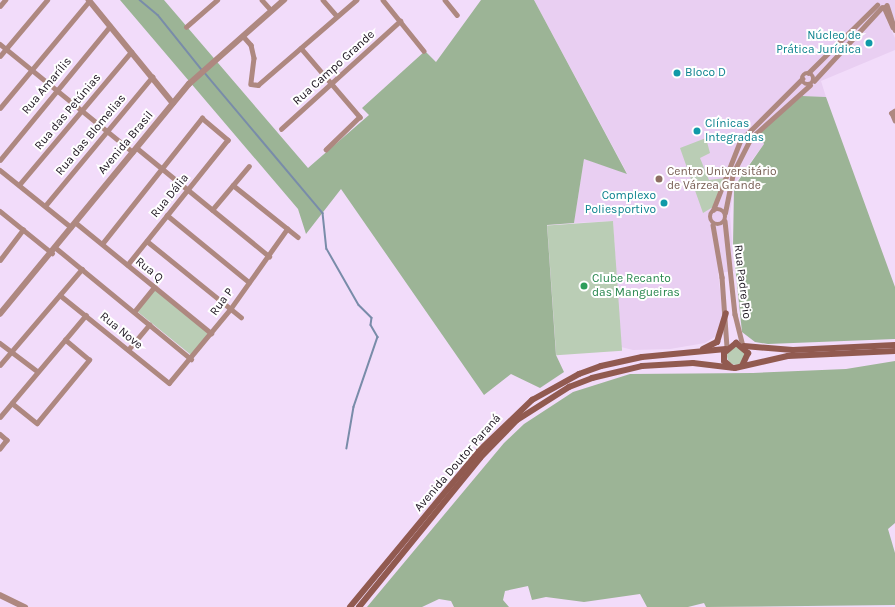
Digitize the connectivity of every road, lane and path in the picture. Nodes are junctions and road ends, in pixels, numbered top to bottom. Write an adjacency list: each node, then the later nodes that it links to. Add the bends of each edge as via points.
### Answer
1 (5, 0): 13 (street)
2 (47, 0): 25 (street)
3 (89, 0): 19 (street); 29 (street)
4 (217, 0): 20 (street)
5 (262, 0): 15 (street)
6 (284, 0): 15 (street, Avenida Brasil)
7 (323, 0): 17 (street)
8 (356, 0): 17 (street)
9 (383, 0): 18 (street)
10 (445, 0): 16 (street)
11 (890, 0): 14 (street)
12 (876, 2): 14 (street); 30 (street)
13 (0, 6)
14 (884, 6): 21 (street); 33 (street)
15 (271, 10): 22 (street, Avenida Brasil)
16 (457, 15)
17 (337, 16): 24 (street)
18 (400, 21): 26 (street); 34 (street, Rua Campo Grande)
19 (110, 26): 27 (street); 36 (street, Rua Amarílis)
20 (186, 27)
21 (895, 30)
22 (243, 36): 24 (street, via 251,45 254,58 252,84 261,82); 37 (street, Avenida Brasil)
23 (0, 44): 25 (street)
24 (301, 48): 34 (street)
25 (6, 49): 28 (street); 29 (street)
26 (424, 51)
27 (131, 52): 31 (street); 40 (street, Rua das Petúnias)
28 (0, 56)
29 (32, 70): 36 (street); 38 (street)
30 (808, 73): 32 (street); 33 (street)
31 (152, 77): 37 (street); 43 (street, Rua das Blomelias)
32 (802, 79): 35 (street); 55 (street, via 740,141)
33 (814, 81): 35 (street)
34 (332, 83): 42 (street, Rua Campo Grande); 45 (street, via 360,117)
35 (810, 85): 57 (street, via 751,138 733,173)
36 (57, 90): 40 (street); 46 (street, Rua Amarílis)
37 (173, 103): 44 (street, Avenida Brasil)
38 (0, 108)
39 (895, 111): 41 (street, via 892,113)
40 (82, 112): 43 (street); 50 (street, Rua das Petúnias)
41 (895, 120)
42 (281, 129)
43 (106, 131): 44 (street); 53 (street, Rua das Blomelias)
44 (135, 150): 49 (street); 60 (street, Avenida Brasil)
45 (326, 150)
46 (0, 160)
47 (250, 166): 51 (street)
48 (0, 170): 50 (street)
49 (163, 170): 52 (street); 52 (street, Rua Dália, via 202,118 228,140); 67 (street)
50 (20, 185): 53 (street)
51 (233, 185): 54 (street); 63 (street)
52 (188, 191): 54 (street); 58 (street, Rua Dália)
53 (45, 206): 62 (street)
54 (212, 210): 70 (street)
55 (713, 210): 57 (street); 61 (street, via 709,219)
56 (0, 211): 64 (street)
57 (725, 213): 59 (street)
58 (167, 215): 66 (street, Rua Dália); 74 (street)
59 (725, 221): 61 (street, via 720,226); 88 (street, Rua Padre Pio, via 735,314)
60 (75, 222): 62 (street, Avenida Brasil); 67 (street, Rua Q)
61 (713, 225): 79 (street, Rua Padre Pio)
62 (71, 227): 68 (street, Avenida Brasil)
63 (287, 229): 65 (street); 70 (street, Rua P)
64 (23, 230): 69 (street); 71 (street)
65 (298, 237)
66 (147, 241): 72 (street, Rua Dália); 77 (street)
67 (102, 244): 72 (street, Rua Q)
68 (56, 248): 69 (street, Avenida Brasil); 73 (street)
69 (52, 253): 80 (street, Avenida Brasil)
70 (269, 256): 74 (street, Rua P)
71 (0, 260)
72 (128, 265): 75 (street, Rua Q)
73 (82, 269): 76 (street); 78 (street)
74 (249, 282): 77 (street, Rua P)
75 (154, 287): 78 (street); 84 (street, Rua Q)
76 (60, 295): 81 (street, Rua Nove); 92 (street)
77 (231, 308): 82 (street); 84 (street, Rua P)
78 (134, 312): 83 (street)
79 (726, 313): 89 (street, Rua Padre Pio); 93 (main road, via 717,342 704,348)
80 (0, 314)
81 (86, 315): 85 (street); 90 (street, Rua Nove)
82 (241, 317)
83 (149, 325): 90 (street); 94 (street)
84 (212, 334): 94 (street, Rua P)
85 (65, 340): 98 (street); 100 (street, via 89,360 37,423)
86 (0, 343): 92 (street)
87 (895, 345): 88 (main road, via 793,350)
88 (743, 346): 89 (main road, via 736,343); 96 (main road, via 748,357)
89 (726, 348): 93 (main road, Avenida Doutor Paraná); 97 (main road, via 724,361)
90 (128, 350): 99 (street, Rua Nove)
91 (895, 351): 96 (main road, via 788,356)
92 (11, 352): 95 (street); 98 (street)
93 (669, 356): 106 (main road, Avenida Doutor Paraná, via 614,363 579,374 516,412)
94 (191, 359): 99 (street, Rua P)
95 (0, 365)
96 (742, 366): 97 (main road)
97 (731, 367): 107 (main road, Avenida Doutor Paraná, via 693,363 620,369 592,378 544,402 517,420 480,458)
98 (37, 371): 100 (street)
99 (169, 383)
100 (12, 403): 101 (street)
101 (0, 417)
102 (0, 434): 103 (street, via 7,440)
103 (0, 449)
104 (0, 595): 105 (street)
105 (25, 607)
106 (350, 607)
107 (359, 607)

